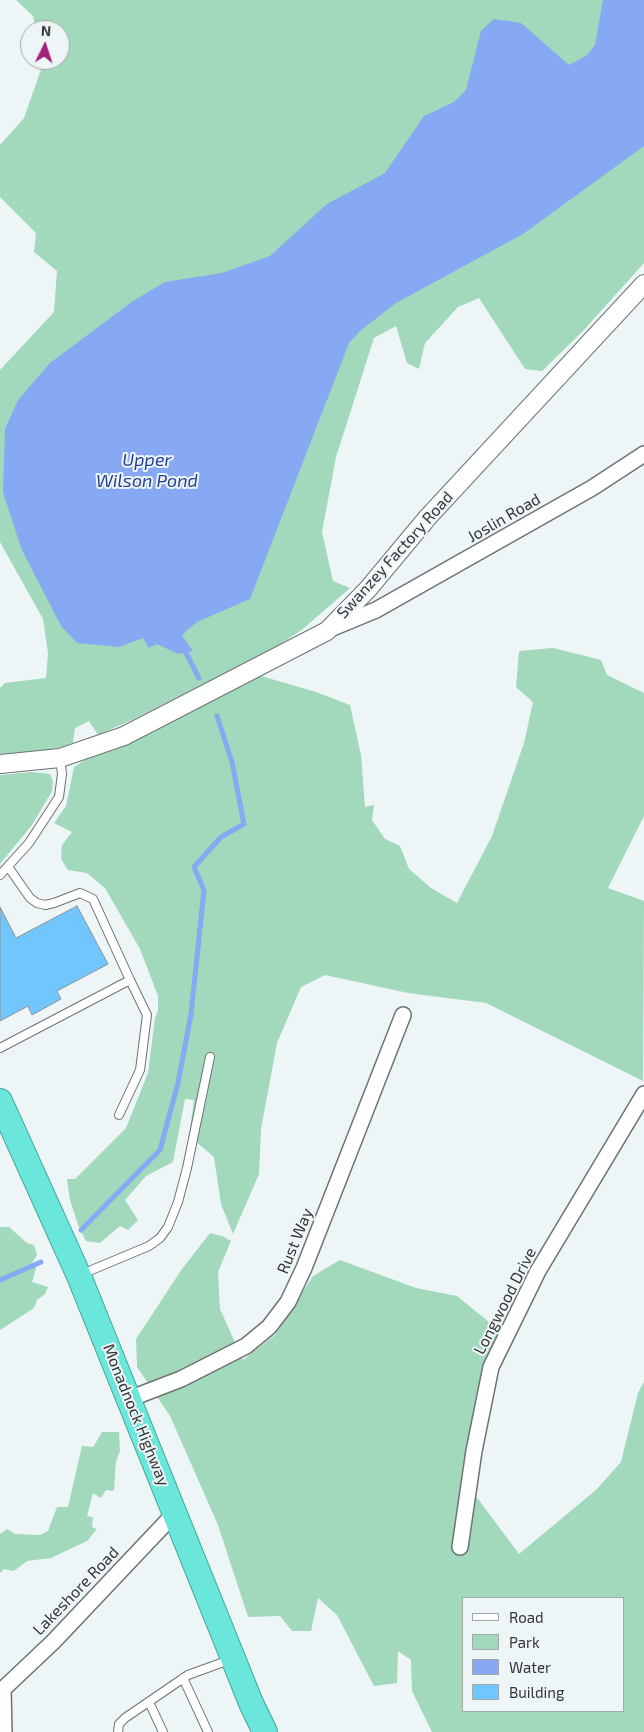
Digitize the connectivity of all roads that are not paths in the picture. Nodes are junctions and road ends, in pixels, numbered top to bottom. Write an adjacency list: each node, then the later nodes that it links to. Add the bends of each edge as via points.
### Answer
1 (644, 284): 3 (street, Swanzey Factory Road, via 428,517)
2 (644, 454): 4 (street, Joslin Road, via 592,488)
3 (368, 589): 4 (street); 5 (street, Swanzey Factory Road)
4 (379, 609): 5 (street, Joslin Road)
5 (327, 631): 6 (street, Swanzey Factory Road, via 124,736)
6 (60, 758): 7 (street, Swanzey Factory Road); 8 (lane, via 62,774 58,797)
7 (0, 764)
8 (9, 868): 9 (lane); 10 (lane, via 37,903 54,904 80,893 92,898)
9 (0, 876)
10 (130, 980): 12 (lane); 16 (lane, via 146,1015 140,1070)
11 (402, 1015): 18 (street, Rust Way, via 288,1302 269,1327 246,1346 181,1379)
12 (0, 1048)
13 (210, 1057): 17 (lane, via 187,1168 168,1226 149,1246)
14 (644, 1094): 20 (street, Longwood Drive, via 538,1271 491,1367)
15 (0, 1101): 17 (highway, Monadnock Highway)
16 (119, 1115)
17 (78, 1276): 18 (highway, Monadnock Highway)
18 (129, 1399): 19 (highway, Monadnock Highway)
19 (176, 1513): 21 (highway, Monadnock Highway); 23 (street, Lakeshore Road, via 53,1642)
20 (460, 1547)
21 (234, 1658): 22 (lane); 29 (highway, Monadnock Highway)
22 (184, 1678): 24 (lane); 28 (lane)
23 (2, 1690): 25 (street)
24 (149, 1702): 26 (lane, via 125,1718 119,1724); 27 (lane)
25 (4, 1732)
26 (118, 1732)
27 (162, 1732)
28 (208, 1732)
29 (265, 1732)

